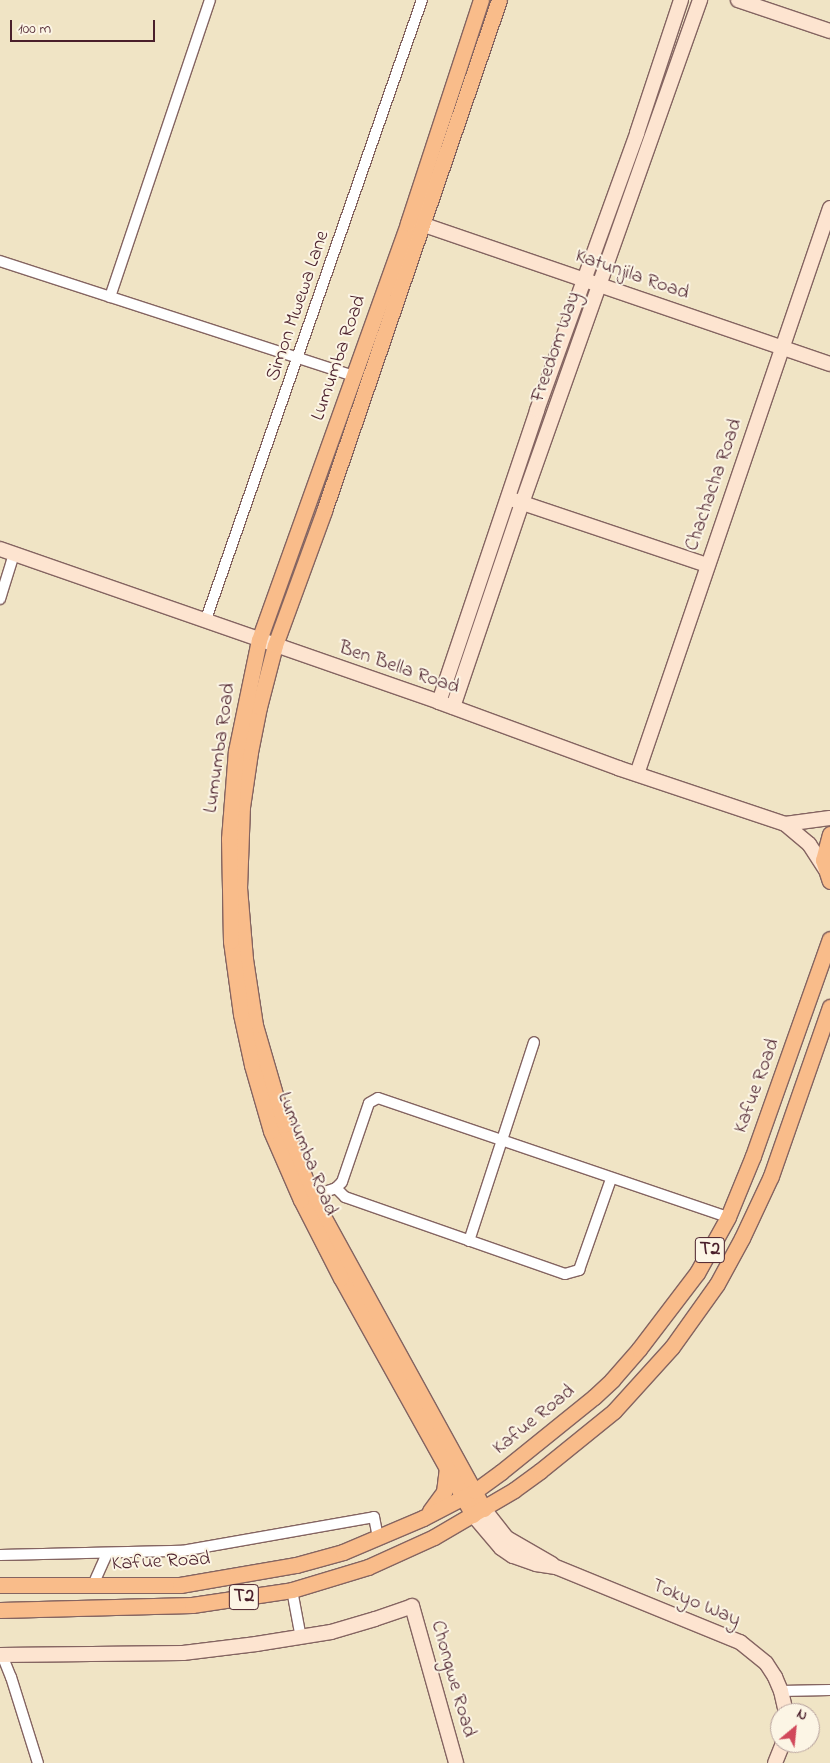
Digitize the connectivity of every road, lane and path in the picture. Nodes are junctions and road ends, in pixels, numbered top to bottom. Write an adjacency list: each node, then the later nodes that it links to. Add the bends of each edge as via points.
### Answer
1 (210, 0): 14 (street)
2 (422, 0): 16 (street, Simon Mwewa Lane)
3 (481, 0): 18 (main road, Lumumba Road, via 408,223)
4 (499, 0): 10 (main road, Lumumba Road)
5 (681, 0): 12 (main road, Freedom Way)
6 (700, 0): 13 (main road, Freedom Way)
7 (738, 0): 8 (main road)
8 (830, 31)
9 (830, 208): 15 (main road, Chachacha Road)
10 (421, 224): 12 (main road, Katunjila Road); 29 (main road, Lumumba Road)
11 (0, 261): 14 (street)
12 (583, 280): 13 (main road, Katunjila Road); 19 (main road, Freedom Way)
13 (599, 285): 15 (main road, Katunjila Road); 20 (main road, Freedom Way)
14 (110, 298): 16 (street)
15 (782, 347): 17 (main road, Katunjila Road); 25 (main road, Chachacha Road)
16 (298, 358): 18 (street); 27 (street, Simon Mwewa Lane)
17 (830, 364)
18 (353, 376): 28 (main road, Lumumba Road)
19 (537, 410): 20 (main road); 21 (main road, Freedom Way)
20 (553, 415): 22 (main road, Freedom Way)
21 (508, 498): 22 (main road); 30 (main road, Freedom Way)
22 (522, 503): 25 (main road); 30 (main road, Freedom Way)
23 (0, 549): 24 (main road, Ben Bella Road)
24 (14, 554): 26 (street); 27 (main road, Ben Bella Road)
25 (707, 565): 31 (main road, Chachacha Road)
26 (0, 599)
27 (206, 622): 28 (main road, Ben Bella Road)
28 (259, 640): 29 (main road, Ben Bella Road); 42 (main road, Lumumba Road, via 236,751 230,809 231,941 241,1014 271,1131)
29 (275, 645): 30 (main road, Ben Bella Road); 42 (main road, Lumumba Road, via 258,707 242,808 239,888 245,959 260,1044)
30 (446, 705): 31 (main road, Ben Bella Road)
31 (637, 774): 33 (main road, Ben Bella Road)
32 (830, 818): 33 (main road, Ben Bella Road)
33 (786, 824): 35 (main road, Ben Bella Road, via 809,844)
34 (830, 834): 35 (main road, via 823,854)
35 (828, 876)
36 (830, 939): 43 (main road, Kafue Road / T2)
37 (830, 1007): 49 (main road, Kafue Road / T2, via 765,1190 728,1265 696,1315 672,1347 614,1411 540,1471)
38 (534, 1042): 39 (street)
39 (502, 1140): 40 (street); 41 (street, via 374,1099 369,1103 342,1182); 44 (street)
40 (611, 1179): 43 (street); 44 (street, via 579,1270 565,1274)
41 (336, 1188): 42 (street); 44 (street, via 345,1197)
42 (306, 1198): 45 (main road, Lumumba Road, via 341,1278); 46 (main road, Lumumba Road)
43 (728, 1217): 47 (main road, Kafue Road / T2, via 697,1273 612,1380)
44 (469, 1241)
45 (447, 1468): 48 (main road, Lumumba Road); 50 (main road, via 444,1492)
46 (464, 1472): 47 (main road, via 476,1475); 48 (main road, Lumumba Road)
47 (501, 1472): 48 (main road, Kafue Road / T2)
48 (469, 1494): 49 (main road, Lumumba Road); 50 (main road, Kafue Road / T2)
49 (479, 1512): 56 (main road, Kafue Road / T2, via 368,1567); 60 (main road, Tokyo Way, via 491,1538 513,1556 556,1567 740,1642 766,1663)
50 (423, 1518): 51 (main road, Kafue Road / T2)
51 (378, 1537): 52 (street, via 374,1517 182,1551); 55 (main road, Kafue Road / T2, via 343,1552 242,1576 180,1585)
52 (106, 1554): 53 (street); 55 (street)
53 (0, 1555)
54 (0, 1585): 55 (main road, Kafue Road / T2)
55 (93, 1585)
56 (292, 1590): 57 (main road, Kafue Road / T2, via 192,1605); 58 (street)
57 (0, 1610)
58 (301, 1638): 59 (main road, via 183,1653); 64 (main road, Chongwe Road, via 412,1606)
59 (1, 1656): 63 (street, via 11,1677)
60 (781, 1690): 61 (street); 62 (main road, Tokyo Way)
61 (830, 1690)
62 (784, 1703)
63 (38, 1763)
64 (456, 1763)

